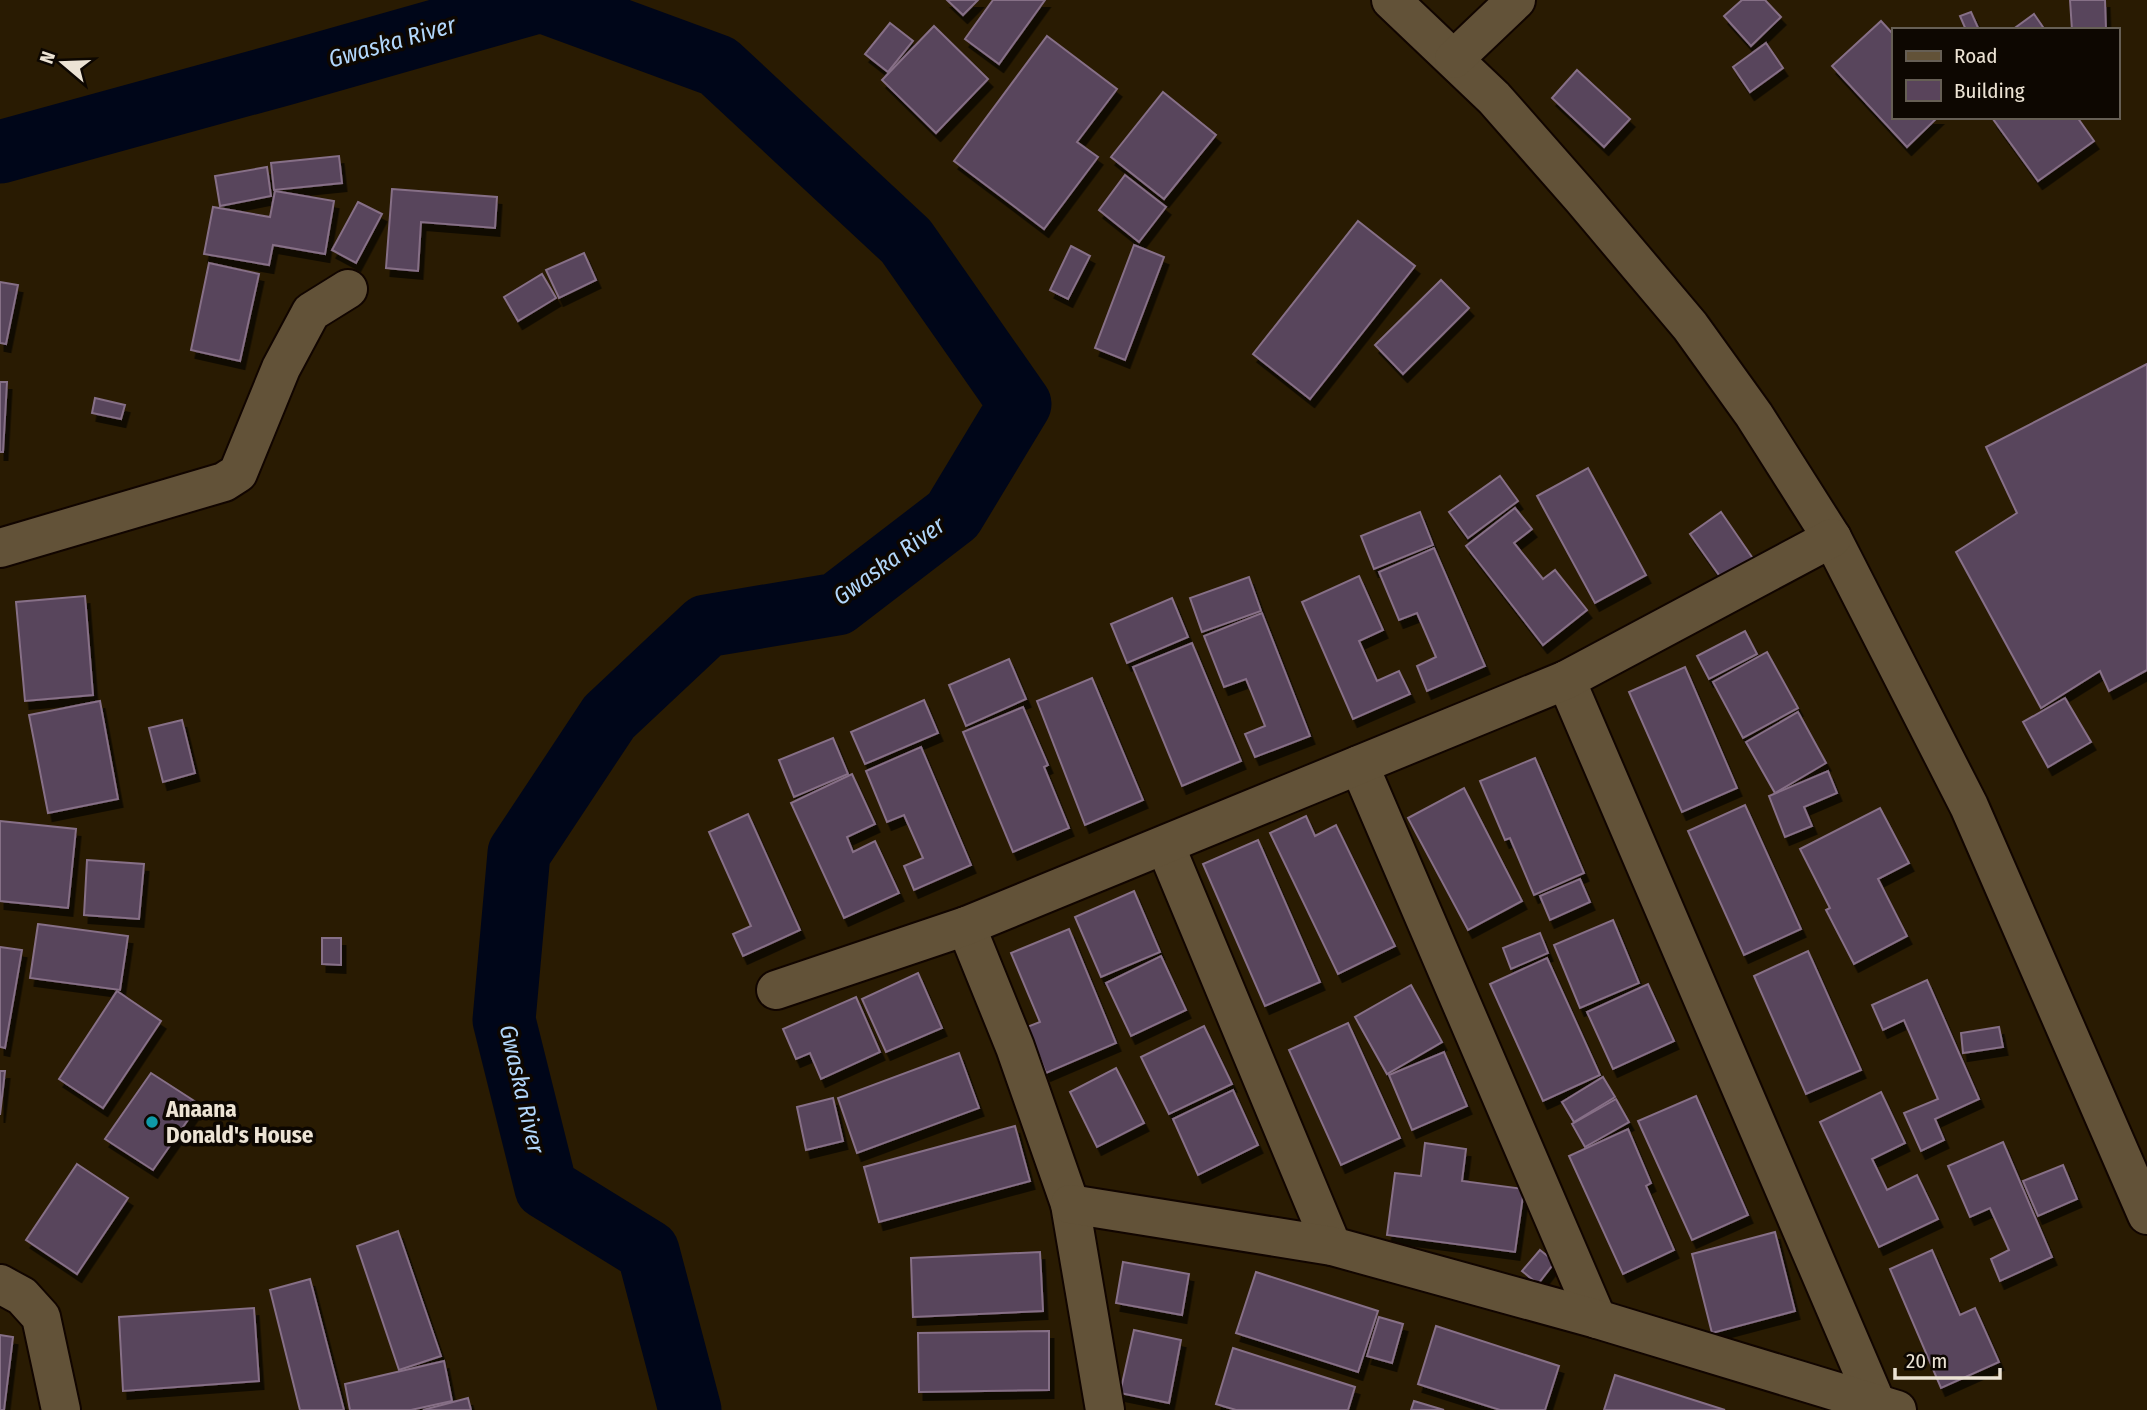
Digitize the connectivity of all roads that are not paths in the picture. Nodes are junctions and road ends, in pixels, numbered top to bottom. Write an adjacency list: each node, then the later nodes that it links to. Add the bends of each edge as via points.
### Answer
1 (1391, 0): 3 (street)
2 (1516, 0): 3 (street)
3 (1454, 59): 5 (street, via 1530,138 1690,326 1754,415)
4 (348, 289): 6 (street, via 311,312 281,368 238,473 224,482)
5 (1832, 538): 7 (street); 13 (street, via 1969,806)
6 (0, 548)
7 (1566, 680): 8 (street); 17 (street)
8 (1359, 765): 9 (street); 16 (street)
9 (1165, 845): 10 (street); 14 (street)
10 (966, 926): 11 (street); 12 (street)
11 (776, 990)
12 (1070, 1204): 14 (street); 18 (street)
13 (2147, 1215)
14 (1332, 1246): 16 (street)
15 (0, 1284): 19 (street, via 22,1296 41,1317)
16 (1597, 1319): 17 (street)
17 (1887, 1407)
18 (1113, 1408)
19 (61, 1410)

